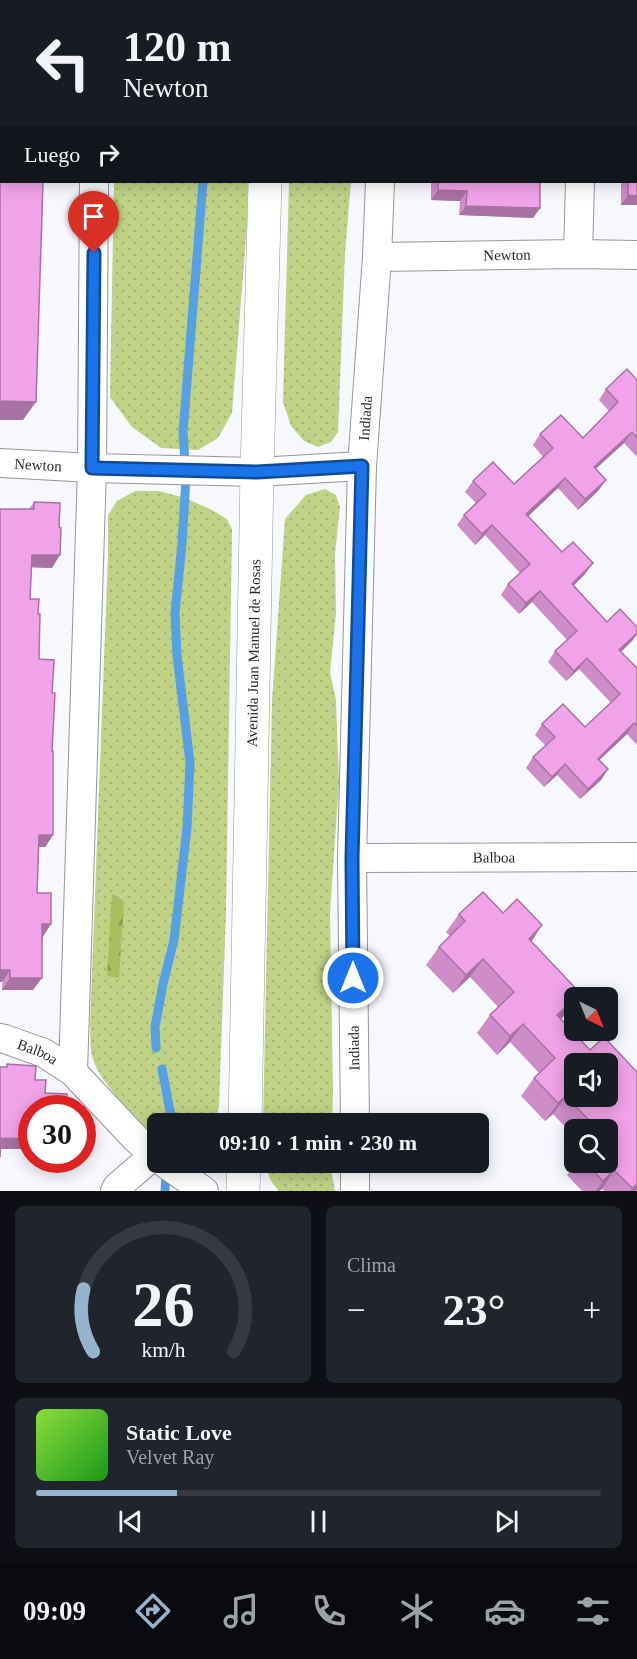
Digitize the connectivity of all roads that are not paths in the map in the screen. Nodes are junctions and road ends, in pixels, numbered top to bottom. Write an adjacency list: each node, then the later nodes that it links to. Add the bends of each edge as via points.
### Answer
1 (94, 183): 10 (street)
2 (265, 183): 11 (main road, Avenida Juan Manuel de Rosas)
3 (380, 183): 7 (street, Indiada)
4 (580, 183): 5 (street)
5 (578, 254): 6 (street, Newton); 7 (street, Newton)
6 (637, 255)
7 (377, 256): 9 (street, Indiada)
8 (0, 463): 10 (street, Newton)
9 (362, 466): 11 (street, Newton); 13 (street, Indiada)
10 (92, 468): 11 (street, Newton); 15 (street)
11 (257, 472): 16 (main road, Avenida Juan Manuel de Rosas)
12 (637, 857): 13 (street, Balboa)
13 (352, 858): 17 (street, Indiada)
14 (0, 1038): 15 (street, Balboa, via 44,1053)
15 (73, 1072): 18 (street, Balboa)
16 (245, 1113)
17 (354, 1113)
18 (147, 1148)
19 (147, 1167): 23 (street)
20 (178, 1173): 24 (street, Balboa)
21 (244, 1173): 25 (main road)
22 (355, 1173): 26 (street)
23 (115, 1191)
24 (204, 1191)
25 (243, 1191)
26 (355, 1191)

